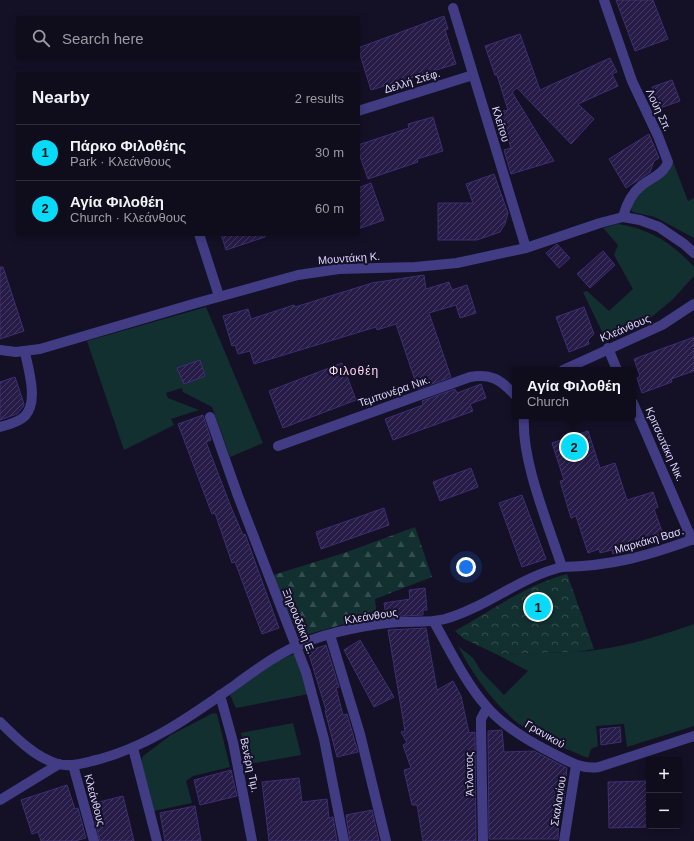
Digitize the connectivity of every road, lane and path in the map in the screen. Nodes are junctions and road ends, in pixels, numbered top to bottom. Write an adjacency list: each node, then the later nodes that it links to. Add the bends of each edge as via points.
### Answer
1 (604, 0): 5 (street, Λούη Σπ., via 632,82 668,162 661,172 635,191)
2 (453, 8): 3 (street, Κλείτου)
3 (473, 75): 4 (street, Δελλή Στέφ.); 7 (street, Κλείτου)
4 (360, 110)
5 (623, 217): 7 (street, Μουντάκη Κ.); 8 (street, Μουντάκη Κ., via 659,227)
6 (200, 236): 9 (street)
7 (526, 248): 9 (street, Μουντάκη Κ., via 438,265 317,272)
8 (694, 253)
9 (219, 296): 13 (street, Μουντάκη Κ., via 50,347)
10 (694, 304): 11 (street, Κλεάνθους, via 666,323)
11 (608, 348): 14 (street, Κλεάνθους); 15 (street)
12 (0, 350): 13 (street, Μουντάκη Κ.)
13 (25, 352): 20 (street, via 31,390 30,406 20,420)
14 (569, 367)
15 (616, 367)
16 (512, 392): 21 (street, Τεμπονέρα Νικ., via 493,377 470,377)
17 (636, 410): 22 (street, Κριτσωτάκη Νικ.)
18 (210, 417): 26 (street, Ξηρουδάκη Ε.)
19 (524, 419): 23 (street, via 524,437 529,462)
20 (0, 427)
21 (278, 446)
22 (693, 540): 23 (street, Μαρκάκη Βασ., via 622,562)
23 (562, 567): 24 (street, Κλεάνθους, via 534,576 471,610)
24 (434, 622): 25 (street, Κλεάνθους, via 389,623); 28 (street, Γρανικού)
25 (330, 635): 26 (street, Κλεάνθους); 40 (street, via 360,734)
26 (296, 646): 27 (street, Κλεάνθους, via 264,663); 39 (street, Ξηρουδάκη Ε., via 315,701)
27 (220, 695): 31 (street, Κλεάνθους); 38 (street, Βενέρη Τιμ., via 238,762)
28 (487, 708): 34 (street, Γρανικού, via 522,736); 41 (street, Άτλαντος, via 481,719)
29 (0, 722): 32 (street, via 39,755)
30 (694, 736): 34 (street, Γρανικού, via 599,767)
31 (133, 748): 33 (street, Κλεάνθους); 37 (street)
32 (59, 764): 33 (street, Κλεάνθους); 35 (street)
33 (73, 765): 36 (street, Κλεάνθους)
34 (576, 765): 42 (street, Σκαλανίου)
35 (0, 800)
36 (94, 841)
37 (157, 841)
38 (252, 841)
39 (344, 841)
40 (386, 841)
41 (483, 841)
42 (564, 841)

